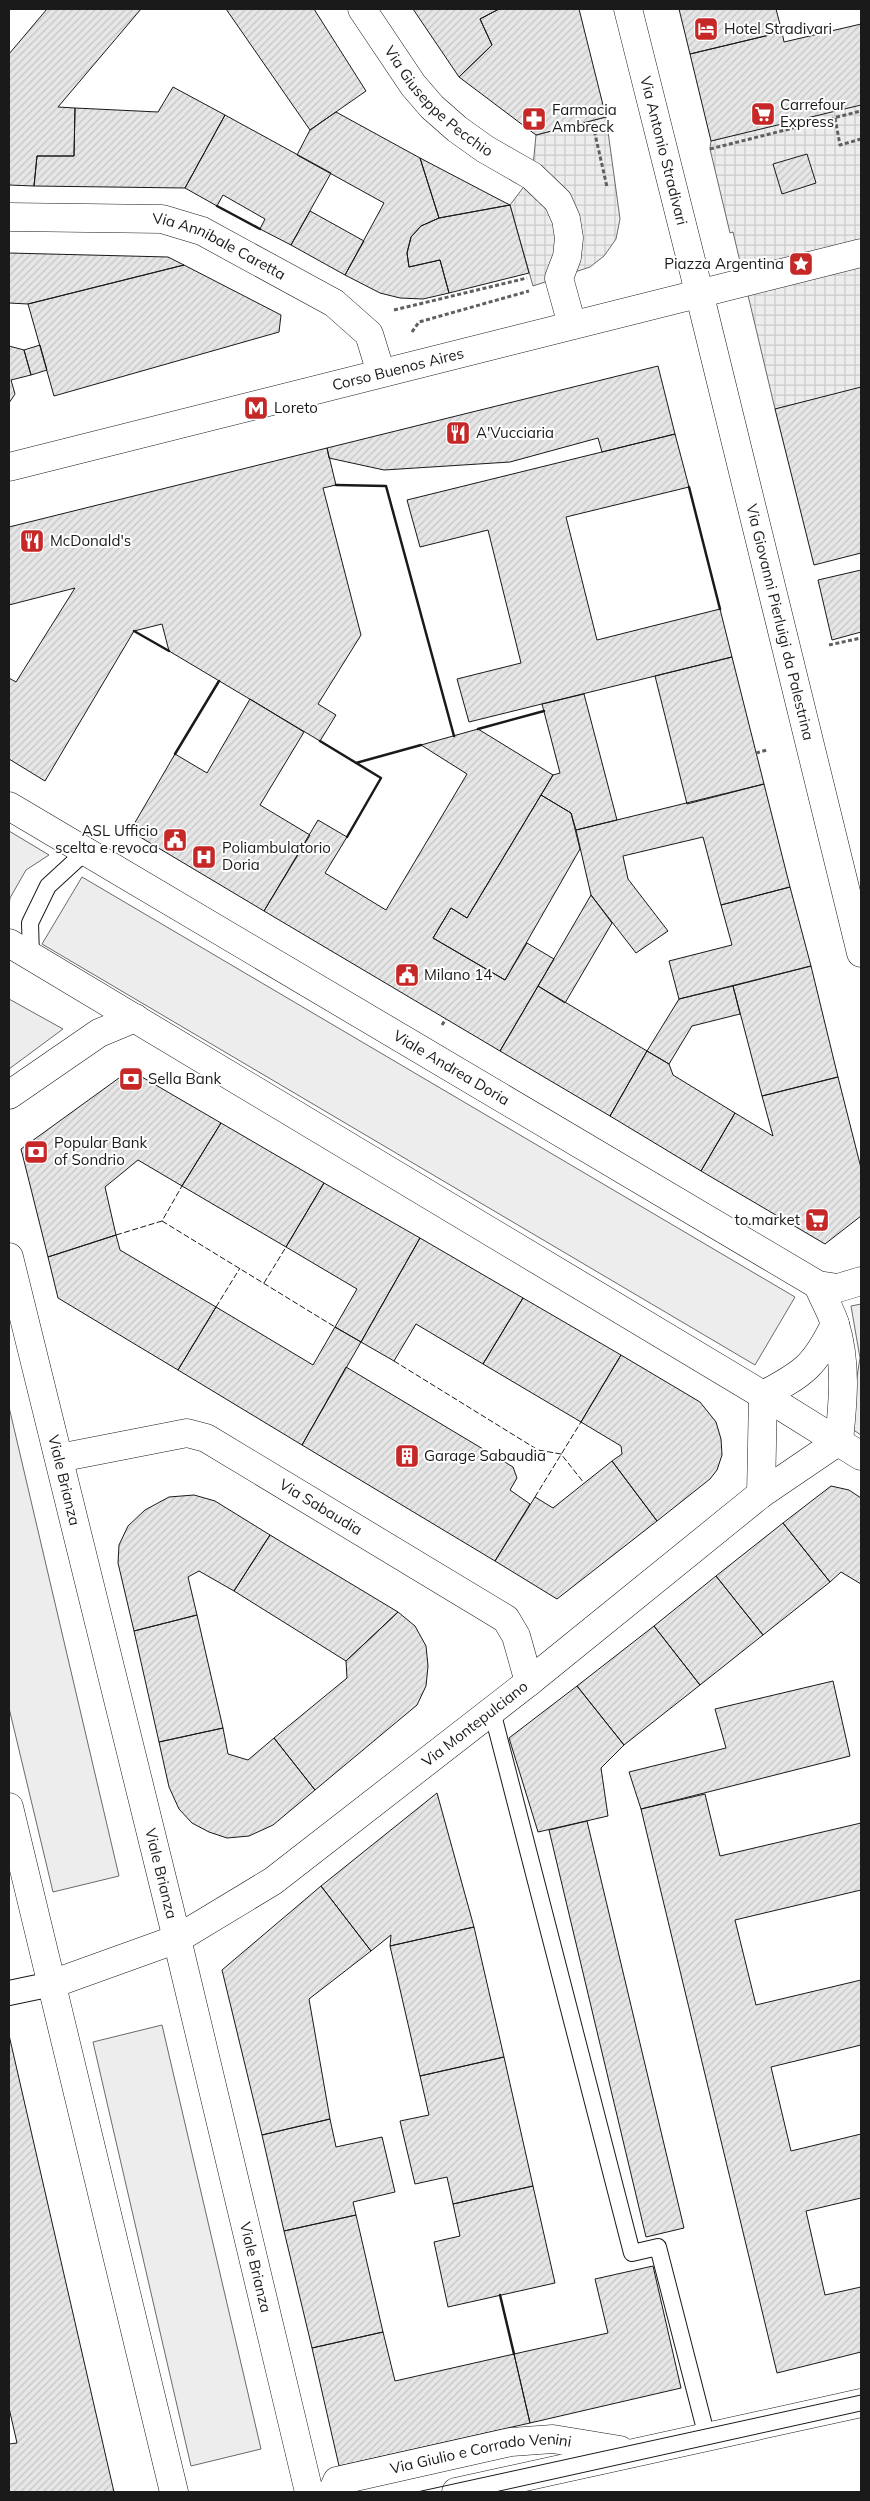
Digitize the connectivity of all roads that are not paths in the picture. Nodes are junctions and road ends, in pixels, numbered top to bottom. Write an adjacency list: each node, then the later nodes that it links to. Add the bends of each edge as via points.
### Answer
1 (362, 9): 6 (street, Via Giuseppe Pecchio, via 413,85 432,107 457,129 532,176 553,194 566,219 569,245 559,278)
2 (628, 9): 5 (street, Via Antonio Stradivari)
3 (9, 216): 7 (street, Via Annibale Caretta, via 162,219 202,231 334,303 369,334)
4 (861, 253): 5 (street)
5 (699, 292): 6 (street, Corso Buenos Aires); 12 (street, Via Giovanni Pierluigi da Palestrina)
6 (572, 325): 7 (street, Corso Buenos Aires)
7 (381, 373): 8 (street, Corso Buenos Aires)
8 (9, 467)
9 (9, 806): 10 (street, Viale Andrea Doria)
10 (85, 852): 11 (lane, via 48,886); 17 (street, Viale Andrea Doria)
11 (20, 949): 13 (street)
12 (861, 953)
13 (136, 1018): 14 (street, via 99,1033); 19 (street)
14 (9, 1095)
15 (9, 1257): 22 (street, Viale Brianza)
16 (861, 1281): 17 (street, Viale Andrea Doria, via 849,1287)
17 (818, 1285): 18 (street)
18 (835, 1324): 19 (street, via 810,1366); 20 (street, via 844,1380)
19 (763, 1395): 20 (street); 23 (street)
20 (839, 1441): 21 (street); 23 (street, Via Montepulciano)
21 (861, 1456)
22 (59, 1458): 24 (street, Via Sabaudia, via 187,1433 206,1438 506,1619 516,1636); 27 (street, Viale Brianza)
23 (762, 1494): 24 (street, Via Montepulciano)
24 (529, 1682): 25 (street, Via Montepulciano)
25 (492, 1711): 27 (street, Via Montepulciano, via 272,1881); 31 (lane, via 632,2253 658,2246)
26 (9, 1808): 28 (street)
27 (178, 1938): 28 (street, Via Montepulciano); 34 (street, Viale Brianza)
28 (52, 1984): 29 (street); 33 (street)
29 (9, 1993)
30 (861, 2402): 31 (street, Via Giulio e Corrado Venini)
31 (707, 2437): 32 (street, Via Giulio e Corrado Venini)
32 (636, 2452): 35 (street, Via Giulio e Corrado Venini, via 553,2439 511,2442 337,2482); 36 (street, Via Giulio e Corrado Venini)
33 (174, 2492)
34 (309, 2492)
35 (332, 2492)
36 (456, 2492)

